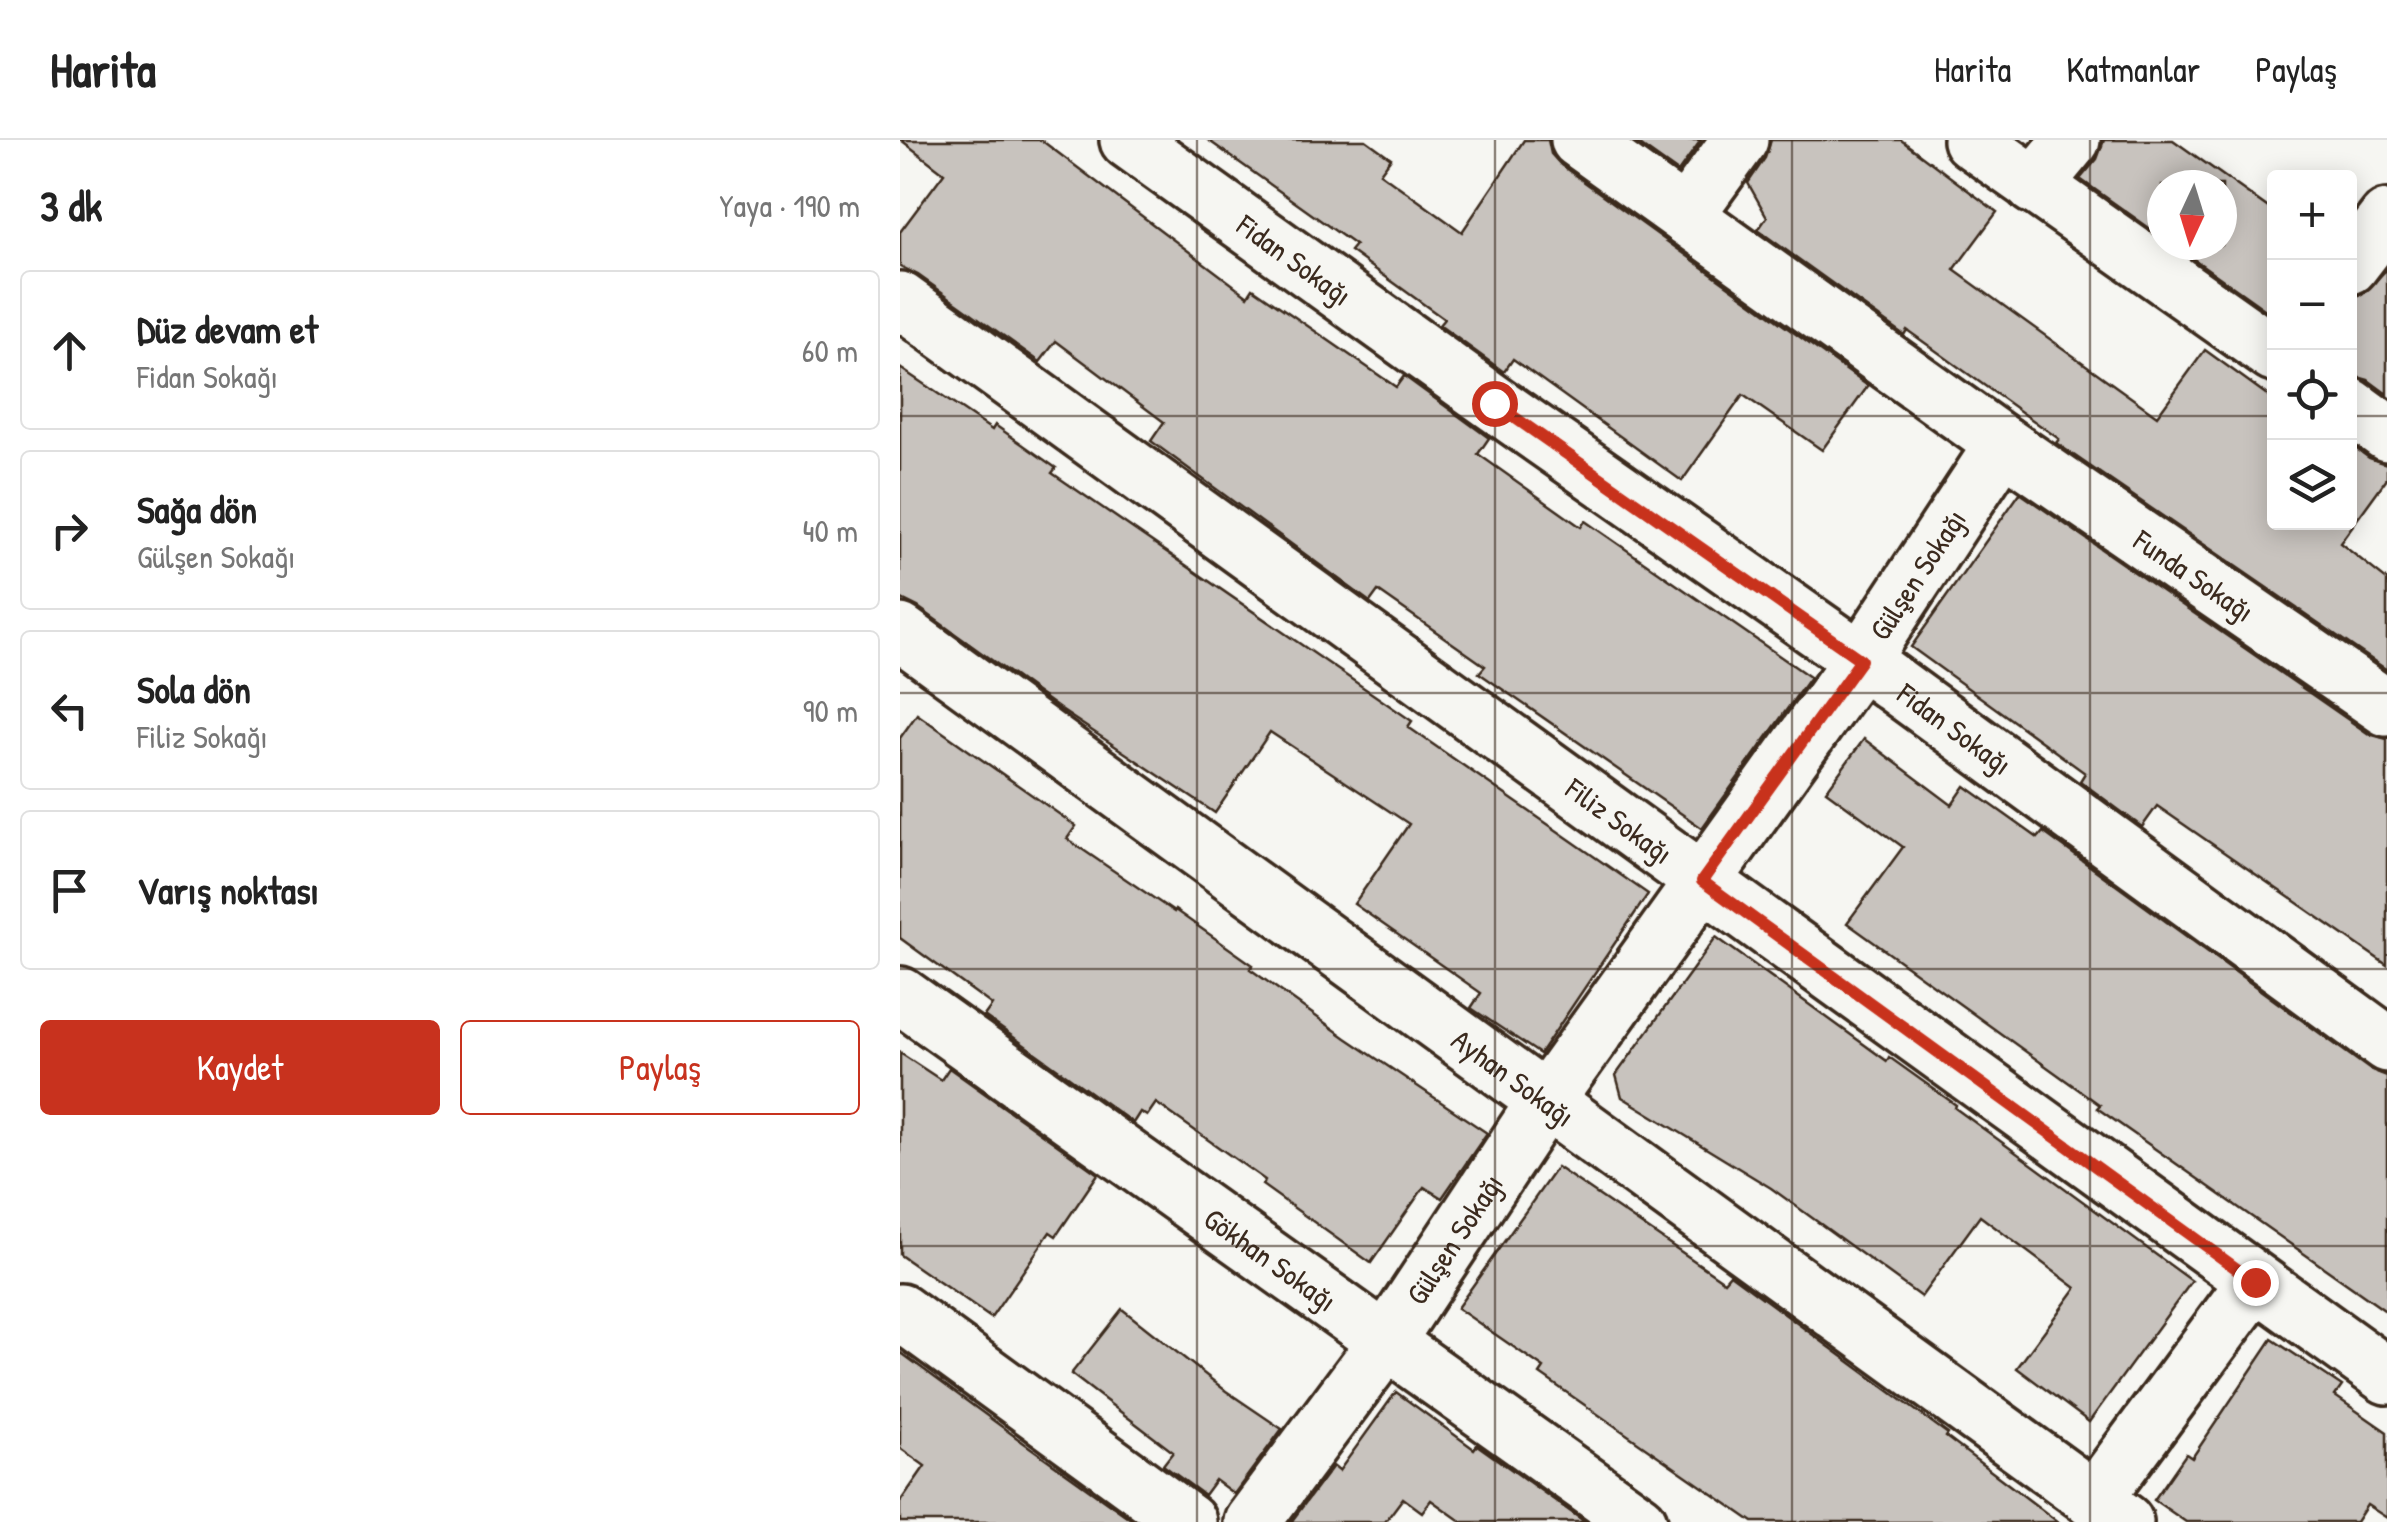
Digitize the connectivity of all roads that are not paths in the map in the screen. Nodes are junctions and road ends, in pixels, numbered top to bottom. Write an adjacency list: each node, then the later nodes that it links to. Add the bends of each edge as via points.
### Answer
1 (1128, 140): 16 (street, Fidan Sokağı)
2 (1579, 140): 7 (street)
3 (1740, 140): 7 (street)
4 (1971, 140): 6 (street)
5 (2072, 140): 6 (street)
6 (2034, 186): 11 (street)
7 (1684, 216): 14 (street)
8 (2387, 218): 9 (street)
9 (2355, 260)
10 (900, 300): 18 (street, Filiz Sokağı)
11 (2268, 350)
12 (2357, 411): 13 (street)
13 (2387, 432)
14 (2003, 444): 16 (street, Gülşen Sokağı); 17 (street, Funda Sokağı)
15 (900, 632): 21 (street, Ayhan Sokağı)
16 (1861, 660): 18 (street, Gülşen Sokağı); 20 (street, Fidan Sokağı)
17 (2387, 708)
18 (1702, 881): 21 (street, Gülşen Sokağı); 22 (street, Filiz Sokağı)
19 (900, 995): 24 (street, Gökhan Sokağı)
20 (2387, 1044)
21 (1544, 1102): 24 (street, Gülşen Sokağı); 26 (street, Ayhan Sokağı)
22 (2255, 1282): 25 (street, Filiz Sokağı); 26 (street)
23 (900, 1312): 27 (street)
24 (1386, 1342): 28 (street, Gülşen Sokağı); 29 (street, Gökhan Sokağı)
25 (2387, 1376)
26 (2109, 1511)
27 (1188, 1522)
28 (1252, 1522)
29 (1639, 1522)

